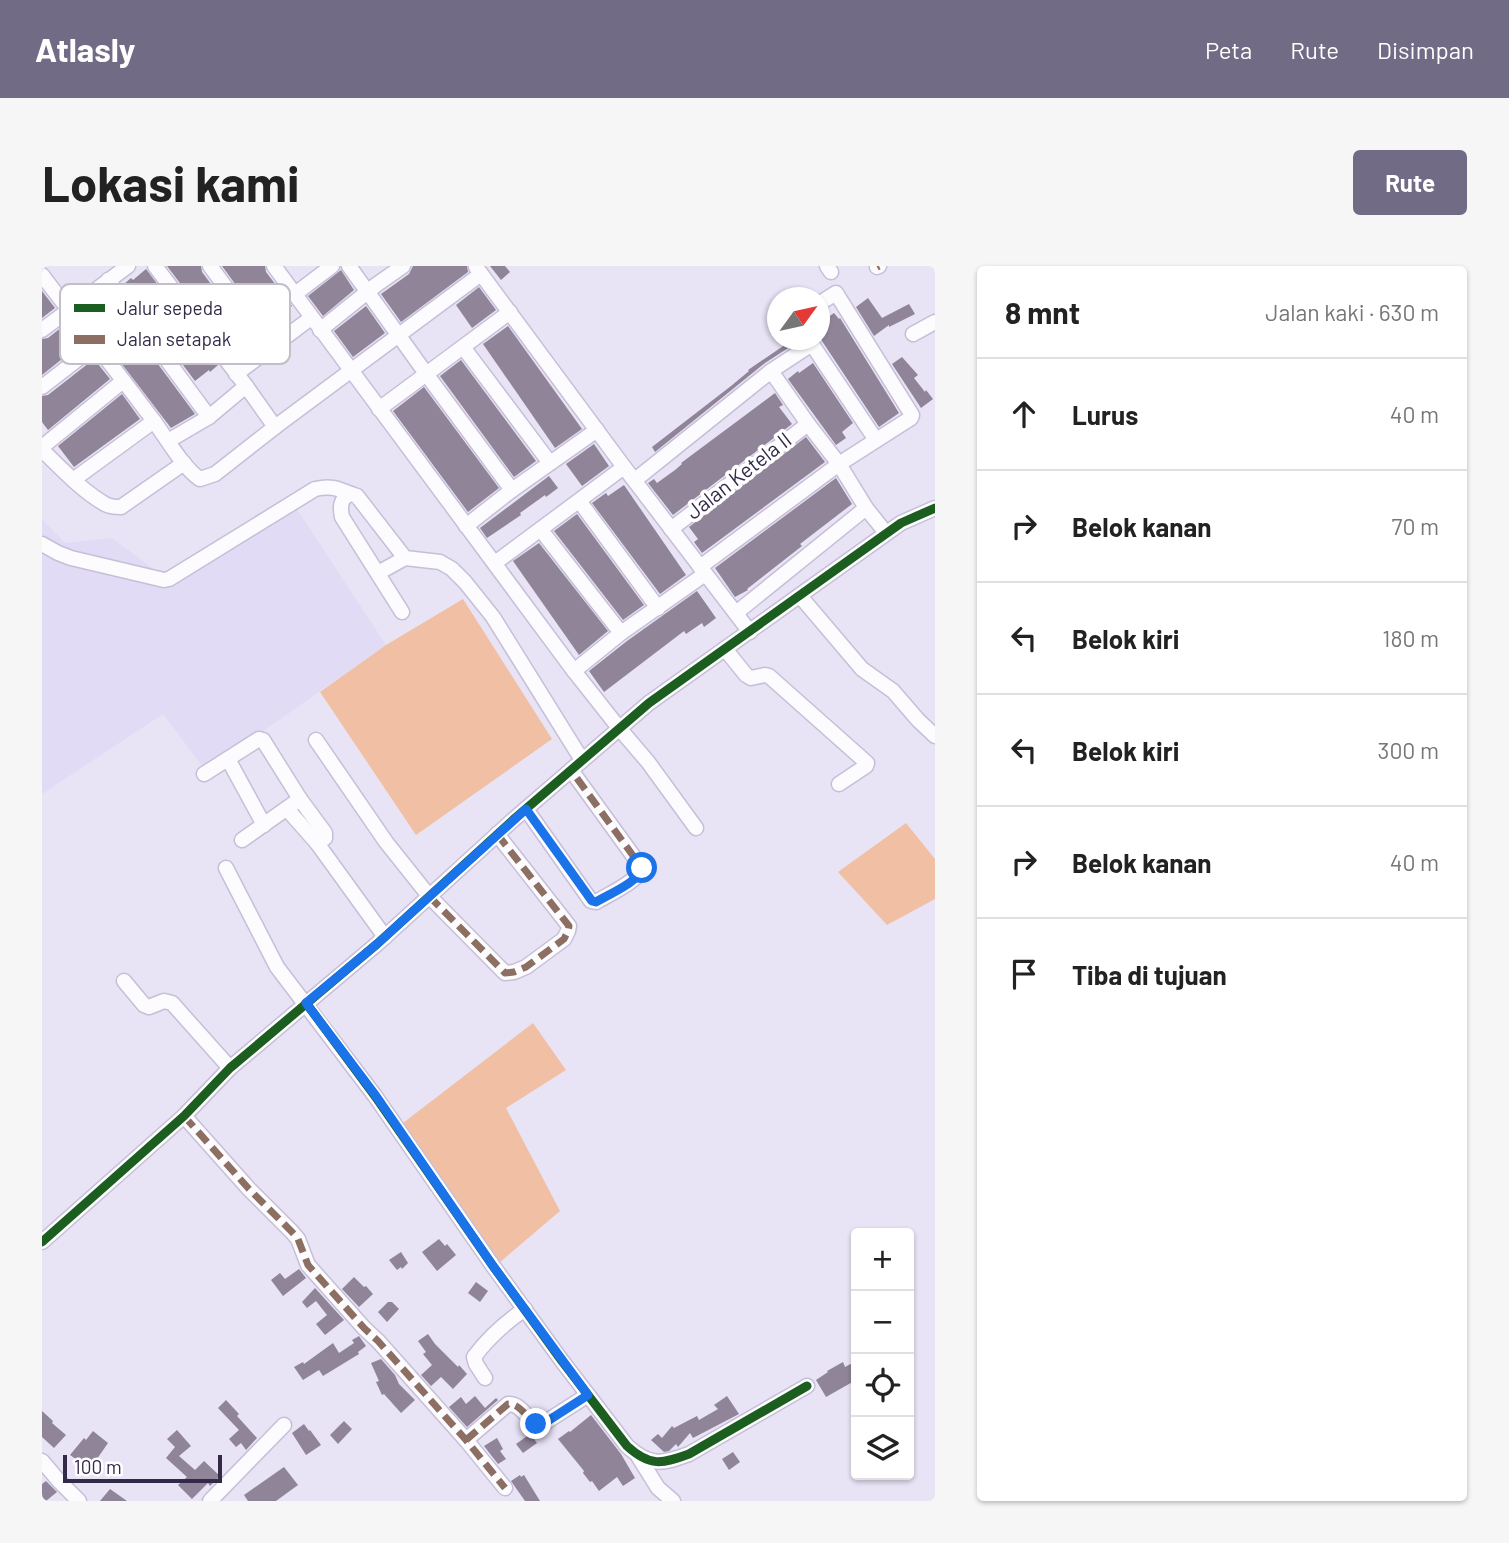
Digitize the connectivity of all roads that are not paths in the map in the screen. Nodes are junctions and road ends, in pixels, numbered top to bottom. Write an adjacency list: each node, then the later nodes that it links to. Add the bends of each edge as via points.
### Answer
1 (128, 266): 10 (street)
2 (155, 266): 13 (street)
3 (210, 266): 14 (street)
4 (274, 266): 15 (street)
5 (332, 266): 18 (street)
6 (349, 266): 17 (street)
7 (403, 266): 17 (street)
8 (478, 270): 21 (street); 29 (street)
9 (42, 275): 20 (street)
10 (108, 280): 11 (street); 12 (street)
11 (103, 284)
12 (111, 284)
13 (168, 284)
14 (223, 284)
15 (288, 284)
16 (290, 287): 18 (street)
17 (368, 293): 26 (street); 29 (street)
18 (295, 294): 23 (street)
19 (830, 297): 51 (street, via 836,293 912,415)
20 (60, 299)
21 (510, 312): 30 (street); 50 (street)
22 (60, 317): 25 (street)
23 (311, 318): 26 (street); 27 (street)
24 (935, 322): 28 (street)
25 (42, 330)
26 (320, 330): 38 (street)
27 (290, 334)
28 (913, 334)
29 (398, 335): 38 (street); 41 (street)
30 (463, 347): 41 (street); 55 (street)
31 (800, 350): 39 (street)
32 (816, 350): 51 (street)
33 (72, 364): 44 (street)
34 (110, 364): 42 (street)
35 (170, 364): 46 (street)
36 (228, 364): 40 (street)
37 (249, 364): 40 (street)
38 (350, 370): 45 (street); 49 (street)
39 (771, 372): 48 (street); 59 (street)
40 (236, 374): 43 (street)
41 (427, 374): 45 (street); 60 (street)
42 (123, 381): 47 (street); 53 (street)
43 (246, 386): 46 (street); 49 (street)
44 (42, 387)
45 (379, 409): 65 (street)
46 (209, 417): 52 (street)
47 (154, 421): 52 (street); 58 (street)
48 (808, 424): 56 (street); 66 (street, Jalan Ketela II)
49 (275, 426): 54 (street, via 215,474 200,479)
50 (597, 430): 55 (street); 57 (street)
51 (876, 440): 56 (street)
52 (168, 441): 54 (street)
53 (42, 448): 58 (street)
54 (184, 463): 58 (street, via 116,508)
55 (550, 463): 60 (street)
56 (839, 464): 63 (street); 72 (street)
57 (624, 467): 59 (street); 62 (street)
58 (73, 480)
59 (635, 480): 66 (street)
60 (512, 490): 65 (street)
61 (349, 494): 69 (street, via 328,487 315,489 164,580); 70 (street, via 357,496); 73 (street, via 341,503 342,517)
62 (580, 502): 67 (street); 75 (street)
63 (866, 508): 68 (street); 77 (street)
64 (935, 508): 68 (street)
65 (466, 526): 71 (street)
66 (671, 529): 72 (street)
67 (541, 530): 71 (street); 79 (street)
68 (887, 533): 74 (street)
69 (44, 549)
70 (405, 558): 73 (street); 86 (street, via 440,562 465,582 493,617)
71 (495, 563): 81 (street)
72 (703, 570): 75 (street); 77 (street)
73 (378, 573): 76 (street)
74 (800, 596): 78 (street); 83 (street, via 862,670 893,691)
75 (658, 608): 79 (street)
76 (402, 612)
77 (736, 613): 78 (street)
78 (750, 632): 80 (street)
79 (621, 634): 81 (street)
80 (725, 649): 82 (street); 88 (street, via 746,675 769,676 867,763)
81 (574, 671): 82 (street)
82 (619, 729): 86 (street); 93 (street)
83 (935, 736)
84 (316, 740): 98 (street)
85 (228, 760): 87 (street); 89 (street, via 261,739); 92 (street)
86 (577, 765): 91 (street); 91 (street, via 642,868 633,880 596,902 589,900)
87 (204, 774)
88 (839, 784)
89 (300, 799): 90 (street); 96 (street, via 324,834)
90 (287, 809): 92 (street); 96 (street)
91 (526, 809): 94 (street)
92 (264, 825): 95 (street)
93 (696, 828)
94 (497, 834): 98 (street); 98 (street, via 569,926 564,939 526,967 505,973)
95 (242, 840)
96 (317, 843): 99 (street)
97 (226, 867): 101 (street, via 276,967)
98 (429, 896): 99 (street)
99 (385, 937): 101 (street)
100 (124, 981): 102 (street, via 149,1007 172,1003)
101 (306, 1003): 102 (street); 105 (street)
102 (230, 1068): 103 (street)
103 (184, 1116): 104 (street); 110 (street, via 292,1231 309,1265)
104 (42, 1242)
105 (525, 1309): 106 (street, via 474,1357); 108 (street)
106 (485, 1378)
107 (807, 1386): 111 (street, via 689,1454 655,1463)
108 (588, 1395): 110 (street, via 541,1425 508,1404); 111 (street)
109 (284, 1425): 115 (street)
110 (466, 1440): 113 (street)
111 (638, 1456): 116 (street, via 657,1488)
112 (42, 1461): 114 (street)
113 (505, 1488)
114 (79, 1501)
115 (210, 1501)
116 (673, 1501)

